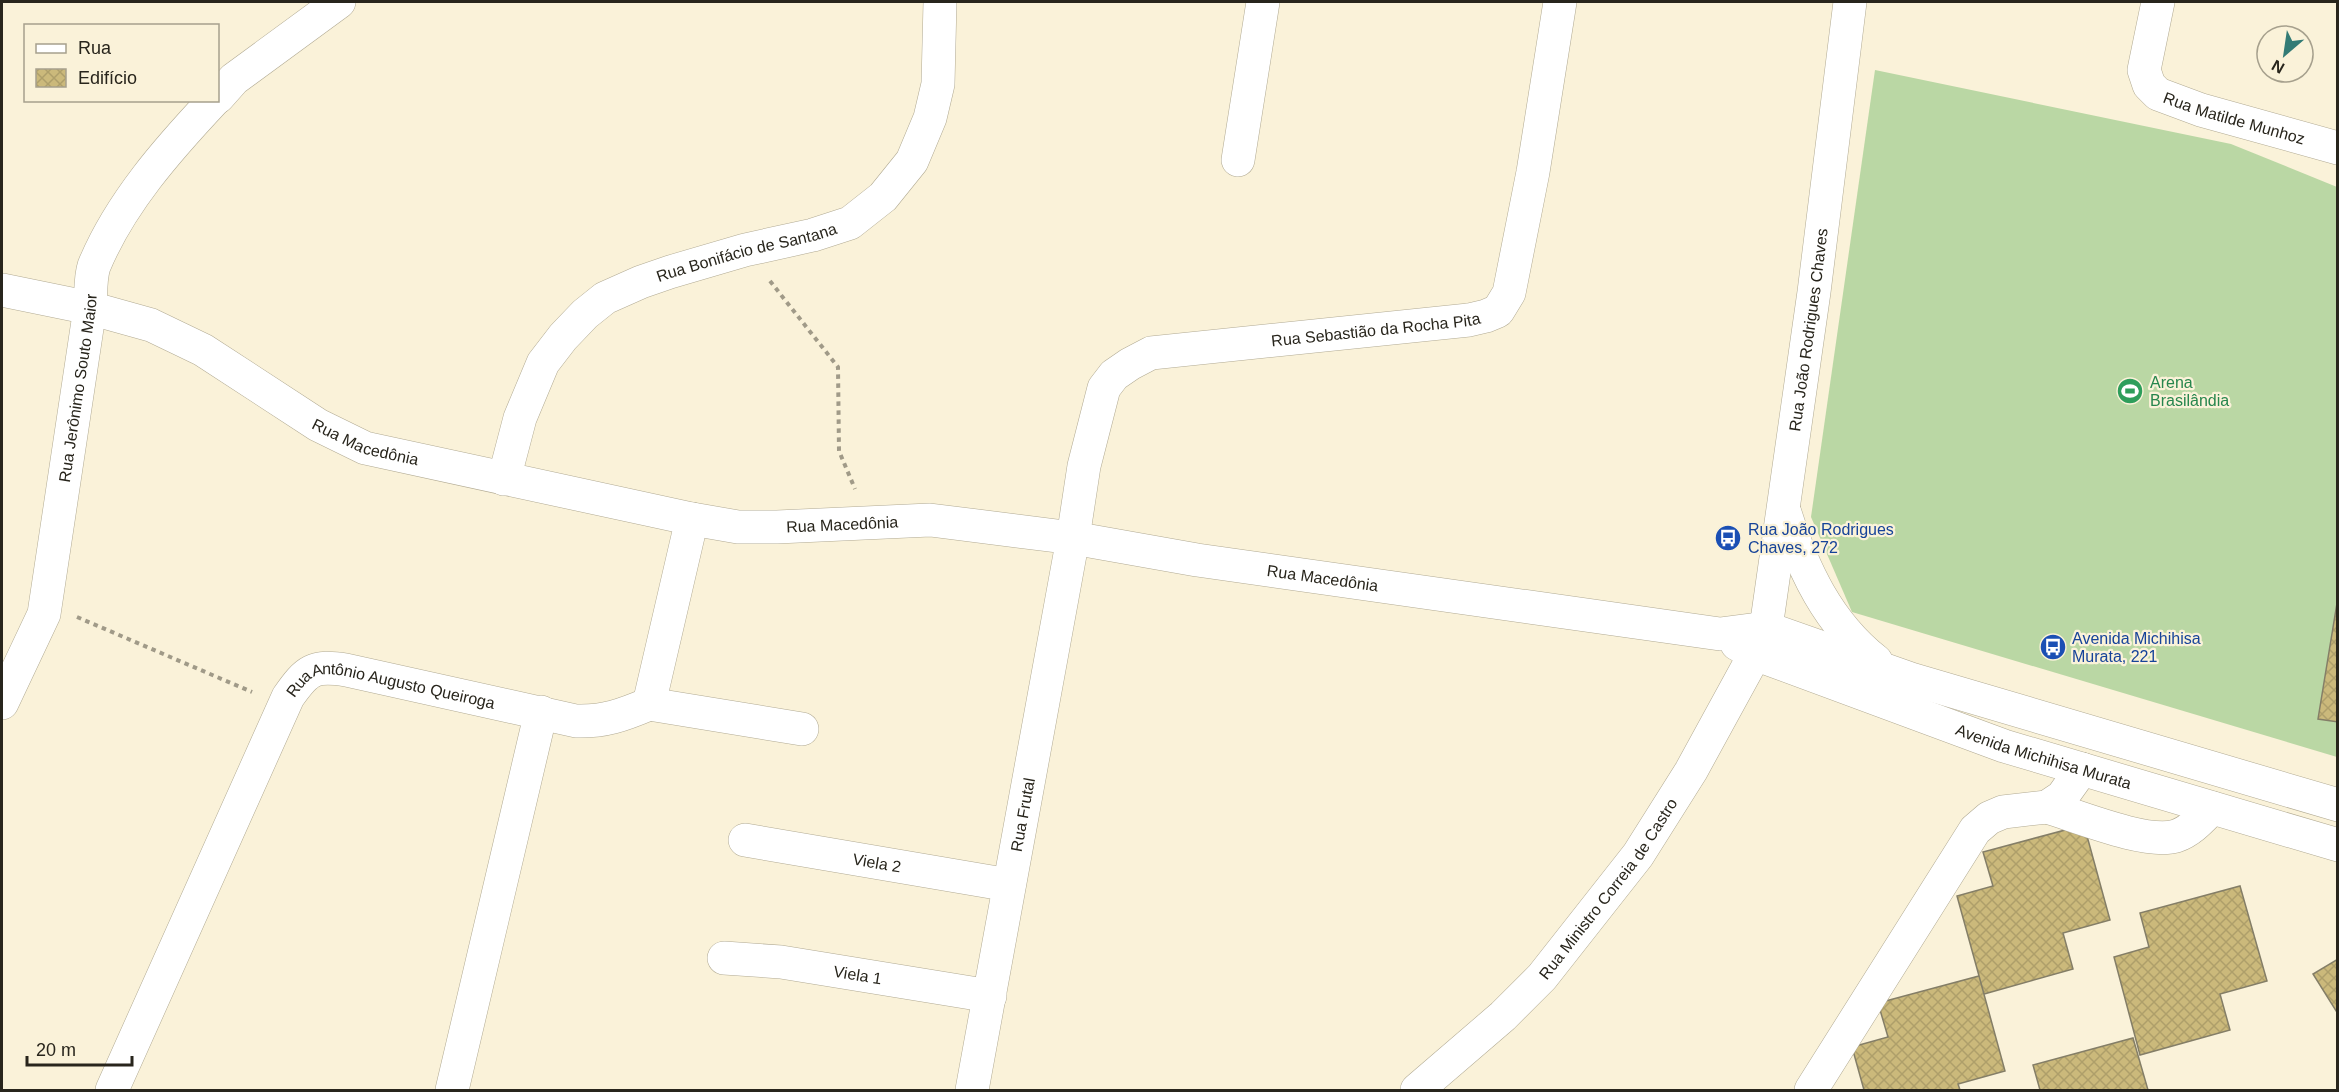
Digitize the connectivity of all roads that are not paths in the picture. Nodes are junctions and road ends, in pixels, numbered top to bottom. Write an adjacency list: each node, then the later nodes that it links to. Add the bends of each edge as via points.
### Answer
1 (339, 2): 7 (street, via 234,79)
2 (940, 2): 13 (street, Rua Bonifácio de Santana, via 938,84 930,118 912,161 883,197 850,223 813,236 745,250 641,282 605,298 563,337 543,363 520,418)
3 (1263, 2): 10 (street)
4 (1560, 2): 16 (street, Rua Sebastião da Rocha Pita, via 1525,216 1509,292 1498,311 1469,320 1169,350 1151,353 1130,364 1104,388 1084,466)
5 (1850, 2): 14 (street, Rua João Rodrigues Chaves)
6 (2158, 2): 9 (street, Rua Matilde Munhoz, via 2144,70 2149,86 2158,94)
7 (219, 96)
8 (212, 102): 12 (street, Rua Jerônimo Souto Maior, via 147,177 113,229 93,268)
9 (2337, 148)
10 (1238, 160)
11 (2, 290): 12 (street, Rua Macedônia)
12 (90, 308): 13 (street, Rua Macedônia, via 151,325 203,350 318,425 365,448); 19 (street, Rua Jerônimo Souto Maior, via 44,614)
13 (504, 479): 15 (street, Rua Macedônia)
14 (1784, 509): 17 (street, Rua João Rodrigues Chaves); 18 (street, via 1809,578 1826,607 1863,650)
15 (692, 519): 16 (street, Rua Macedônia, via 738,527 777,528 930,520); 20 (street)
16 (1074, 538): 17 (street, Rua Macedônia, via 1197,560); 29 (street, Rua Frutal)
17 (1760, 641): 18 (street, Avenida Michihisa Murata); 23 (street, Avenida Michihisa Murata, via 2004,746); 35 (street, Rua Ministro Correia de Castro, via 1690,771 1638,855 1542,977)
18 (1890, 671): 24 (street, Avenida Michihisa Murata)
19 (2, 703)
20 (649, 704): 21 (street, Rua Antônio Augusto Queiroga, via 598,722); 22 (street)
21 (541, 712): 32 (street, Rua Antônio Augusto Queiroga, via 326,667 303,678 288,697); 33 (street)
22 (802, 729)
23 (2082, 769): 25 (street, via 2062,797); 26 (street, Avenida Michihisa Murata)
24 (2337, 805)
25 (2047, 807): 26 (street, via 2156,838 2176,836 2194,826); 36 (street, via 2003,812 1975,830)
26 (2212, 807): 28 (street, Avenida Michihisa Murata)
27 (745, 840): 29 (street, Viela 2)
28 (2337, 845)
29 (1009, 885): 31 (street, Rua Frutal)
30 (724, 958): 31 (street, Viela 1, via 781,962)
31 (990, 996): 34 (street, Rua Frutal)
32 (112, 1090)
33 (452, 1090)
34 (972, 1090)
35 (1417, 1090)
36 (1811, 1090)

